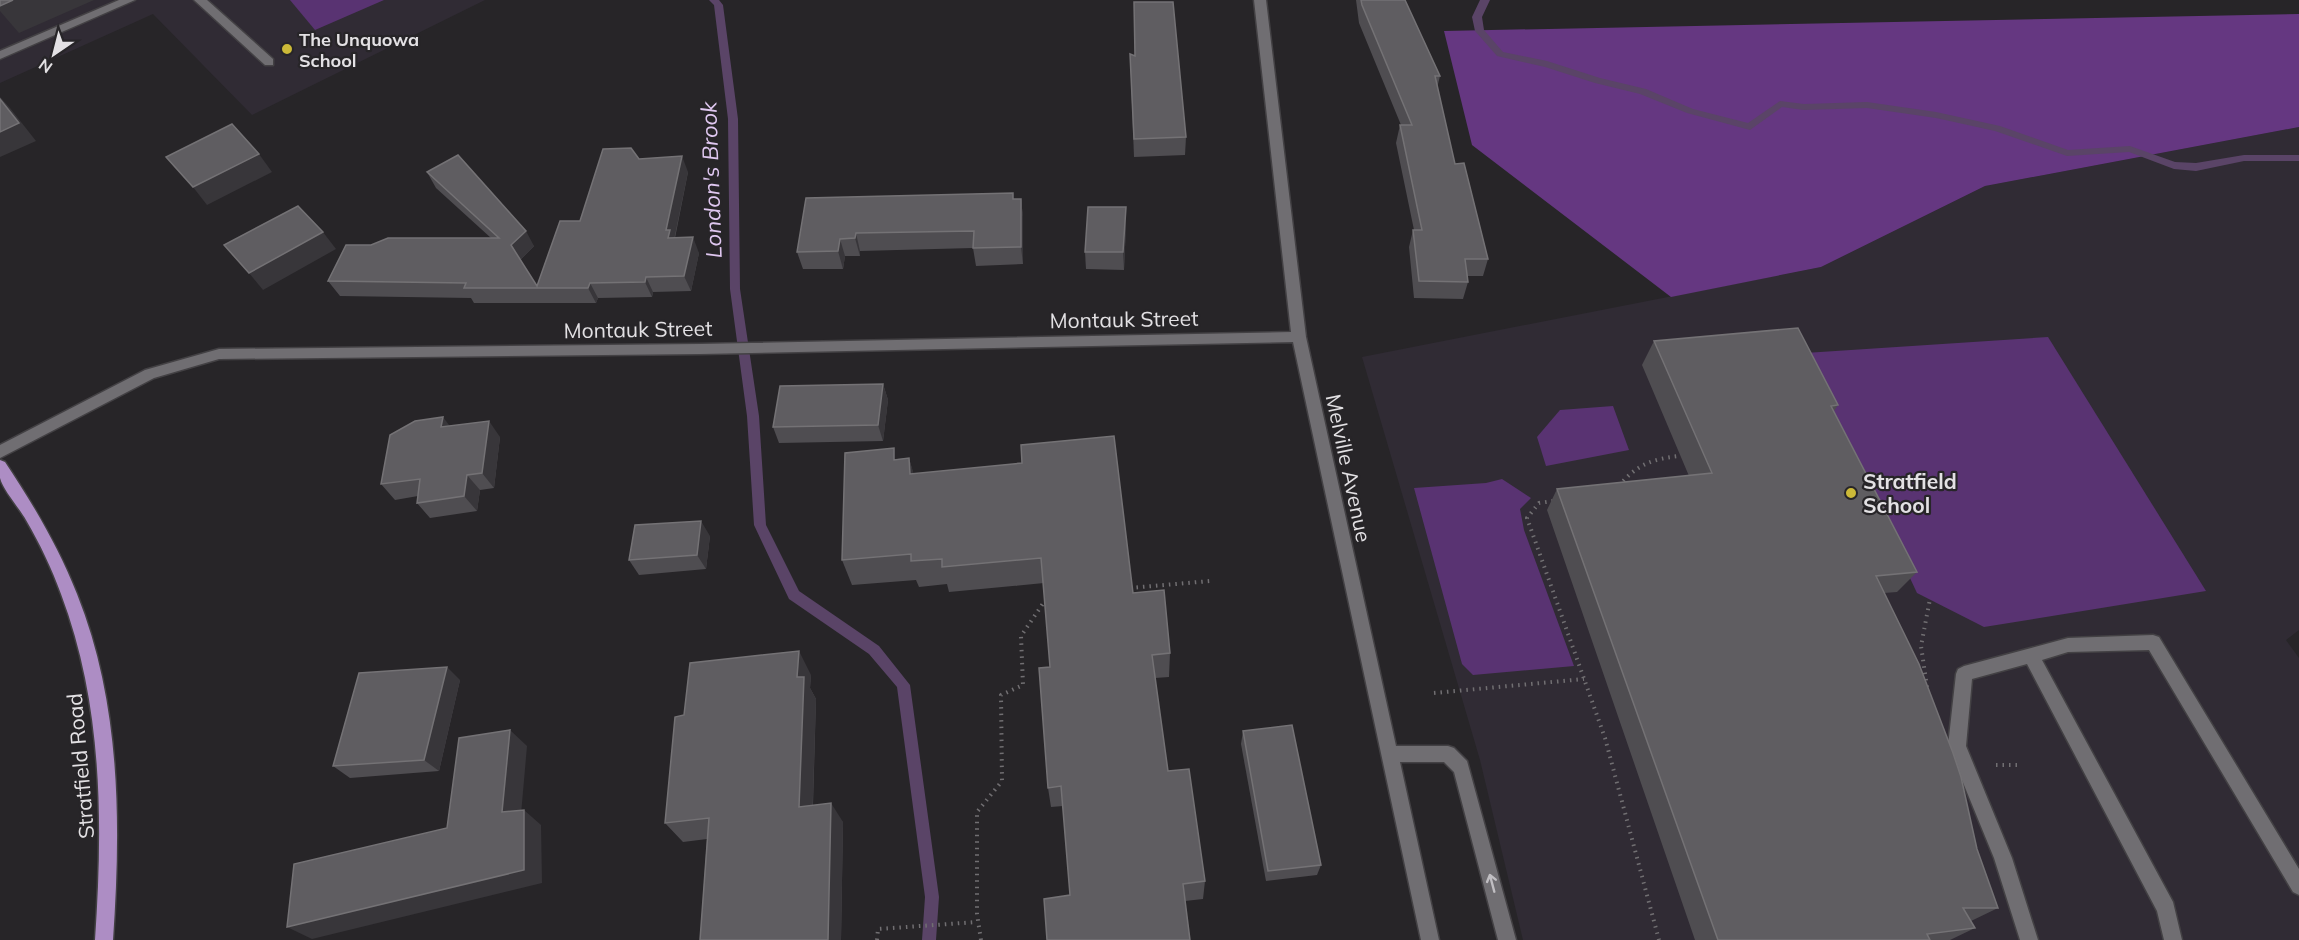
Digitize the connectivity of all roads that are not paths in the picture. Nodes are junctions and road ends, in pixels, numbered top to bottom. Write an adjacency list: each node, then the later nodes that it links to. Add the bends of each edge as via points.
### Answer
1 (129, 0): 4 (street)
2 (200, 0): 5 (street)
3 (1260, 0): 6 (street, Melville Avenue)
4 (0, 55)
5 (269, 62)
6 (1299, 337): 7 (street, Montauk Street, via 219,354 150,374); 10 (street, Melville Avenue)
7 (0, 452)
8 (0, 465): 12 (main road, Stratfield Road, via 50,548 85,642 100,705 110,797)
9 (2031, 655): 11 (street, via 2068,645 2153,642); 15 (street, via 1964,674 1957,746 2003,858); 16 (street, via 2166,909)
10 (1390, 754): 13 (street, Melville Avenue); 14 (street, one-way to 10, via 1461,767 1448,754)
11 (2299, 886)
12 (104, 940)
13 (1430, 940)
14 (1507, 940)
15 (2029, 940)
16 (2173, 940)

